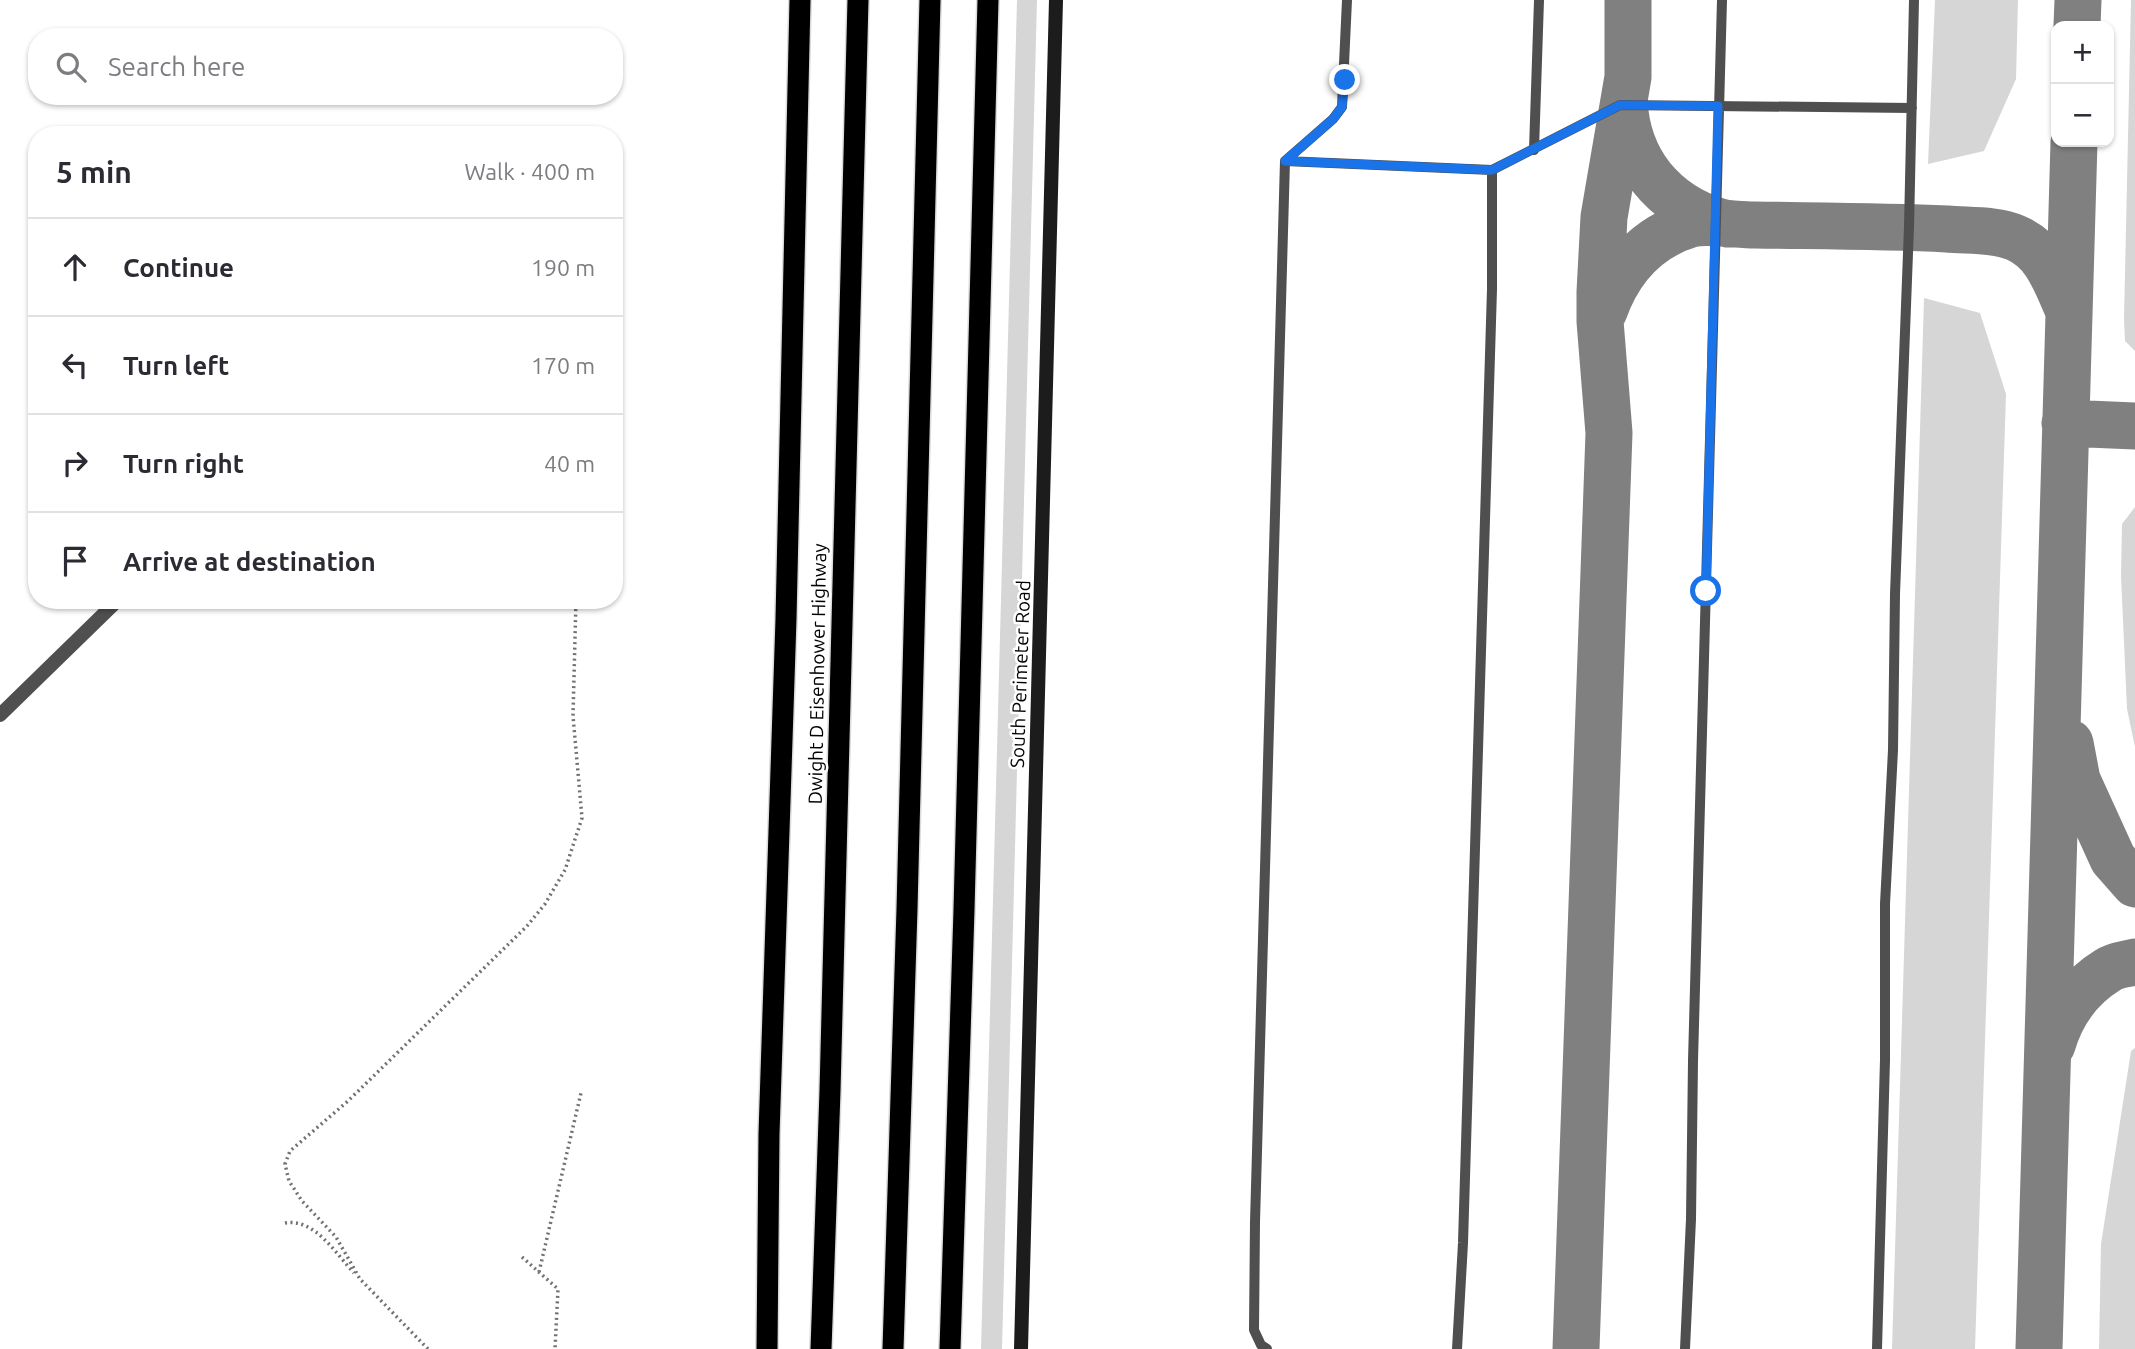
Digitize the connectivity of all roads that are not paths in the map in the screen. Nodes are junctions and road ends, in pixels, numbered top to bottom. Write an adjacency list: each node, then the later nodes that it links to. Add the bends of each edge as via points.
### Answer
1 (800, 0): 17 (highway)
2 (858, 0): 18 (highway, Dwight D Eisenhower Highway)
3 (930, 0): 19 (highway)
4 (988, 0): 20 (highway)
5 (1056, 0): 21 (street, South Perimeter Road)
6 (1348, 0): 13 (lane, via 1342,107)
7 (1539, 0): 12 (lane)
8 (1722, 0): 10 (lane)
9 (1914, 0): 11 (lane)
10 (1718, 106): 11 (lane); 12 (lane, via 1620,105); 24 (lane)
11 (1912, 108): 25 (lane, via 1885,904)
12 (1534, 150): 14 (lane)
13 (1285, 161): 14 (lane); 22 (lane, via 1255,1222 1254,1330)
14 (1492, 170): 23 (lane, via 1492,289)
15 (109, 609): 16 (street)
16 (0, 715)
17 (766, 1349)
18 (821, 1349)
19 (893, 1349)
20 (950, 1349)
21 (1021, 1349)
22 (1267, 1349)
23 (1457, 1349)
24 (1685, 1349)
25 (1877, 1349)

